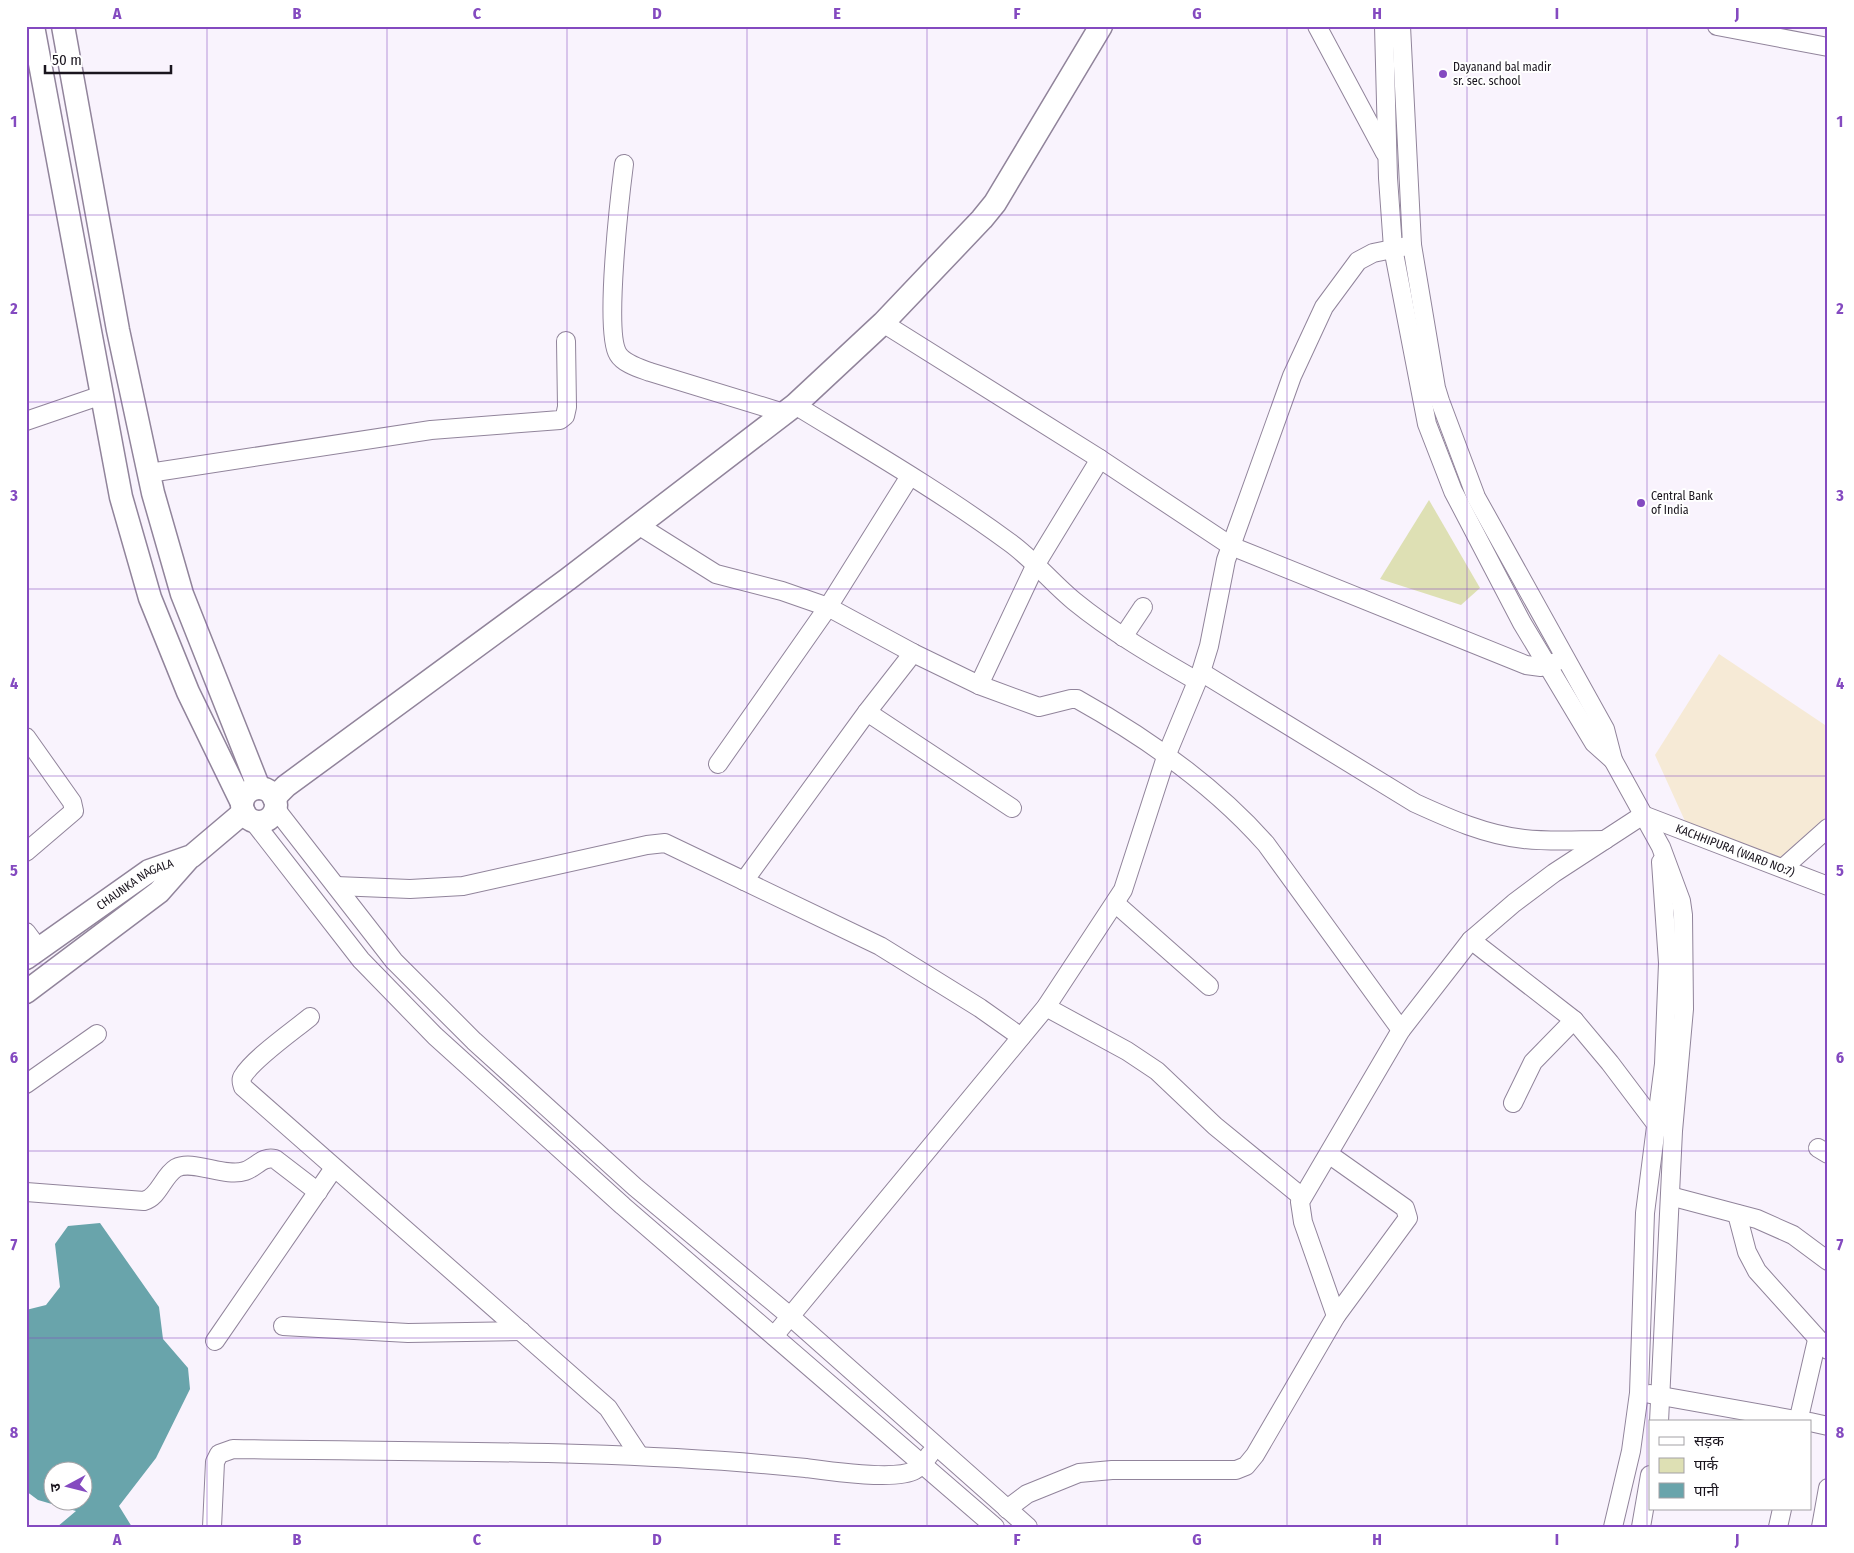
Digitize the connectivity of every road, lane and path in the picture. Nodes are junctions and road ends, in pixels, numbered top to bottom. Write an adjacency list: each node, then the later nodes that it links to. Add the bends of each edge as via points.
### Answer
1 (63, 26): 21 (main road, via 118,330)
2 (1101, 26): 15 (main road, via 995,202)
3 (1317, 26): 11 (street)
4 (1384, 26): 10 (street)
5 (1401, 26): 9 (street)
6 (1717, 26): 8 (street)
7 (31, 29): 17 (main road)
8 (1828, 47)
9 (1404, 71): 10 (street); 13 (street)
10 (1385, 73): 11 (street)
11 (1388, 158): 14 (street)
12 (624, 164): 18 (street, via 614,274 613,344 618,355 628,364 650,372)
13 (1412, 245): 14 (street); 30 (street, via 1440,401 1476,497)
14 (1393, 248): 24 (street, via 1358,261 1324,307 1292,376); 31 (street, via 1427,424 1442,465 1484,552)
15 (883, 323): 18 (main road); 20 (street)
16 (566, 341): 21 (street, via 567,407 566,416 560,420 431,430)
17 (102, 395): 19 (street); 41 (main road, via 121,497 150,598 188,692)
18 (790, 409): 22 (street); 23 (main road)
19 (26, 421)
20 (1100, 459): 24 (street); 25 (street)
21 (149, 473): 39 (main road, via 182,594)
22 (910, 476): 25 (street, via 1010,542); 26 (street)
23 (638, 525): 26 (street, via 716,574 782,590); 39 (main road)
24 (1231, 546): 31 (street, via 1526,665); 32 (street, via 1209,646)
25 (1036, 564): 28 (street, via 1073,600); 33 (street)
26 (828, 607): 29 (street); 38 (street)
27 (1143, 607): 28 (street)
28 (1123, 637): 32 (street)
29 (913, 653): 33 (street); 34 (street)
30 (1564, 657): 31 (street); 37 (street, via 1605,730)
31 (1548, 666): 37 (street, via 1594,743)
32 (1199, 676): 36 (street); 44 (street, via 1415,803 1442,815 1478,829 1523,839)
33 (979, 685): 36 (street, via 1039,707 1077,700)
34 (867, 712): 40 (street); 49 (street)
35 (26, 737): 46 (street, via 72,802 74,811)
36 (1167, 754): 52 (street, via 1126,882); 60 (street, via 1244,819 1266,844)
37 (1614, 760): 42 (street)
38 (718, 764)
39 (270, 798): 41 (main road, via 246,794); 41 (main road, via 267,820); 50 (street)
40 (1012, 808)
41 (246, 812): 47 (main road, CHAUNKA NAGALA); 79 (street, via 362,960 435,1036 623,1206)
42 (1643, 815): 44 (street); 45 (street); 48 (street, KACHHIPURA (WARD NO:7))
43 (1828, 828): 48 (street)
44 (1605, 840): 53 (street, via 1514,902)
45 (1661, 847): 65 (street, via 1668,963 1664,1064); 66 (street, via 1683,915 1684,1009)
46 (26, 852)
47 (192, 856): 54 (main road, CHAUNKA NAGALA, via 149,871); 56 (main road, via 159,892)
48 (1783, 868): 51 (street, KACHHIPURA (WARD NO:7))
49 (744, 881): 50 (street, via 672,845 660,843 463,886); 62 (street, via 880,946)
50 (336, 886): 75 (street, via 394,961 474,1041 635,1187)
51 (1828, 886)
52 (1115, 903): 55 (street); 57 (street)
53 (1471, 940): 59 (street); 60 (street)
54 (30, 946)
55 (1209, 986)
56 (26, 992)
57 (1046, 1007): 62 (street); 72 (street, via 1157,1071 1215,1126)
58 (310, 1017): 68 (street, via 266,1053 242,1076 241,1082)
59 (1574, 1020): 64 (street, via 1533,1062); 65 (street)
60 (1401, 1030): 67 (street)
61 (97, 1034): 63 (street)
62 (1021, 1037): 75 (street)
63 (26, 1084)
64 (1513, 1103)
65 (1656, 1124): 66 (street); 82 (street, via 1645,1213)
66 (1673, 1131): 71 (street)
67 (1330, 1155): 72 (street); 76 (street, via 1405,1208 1408,1218)
68 (334, 1168): 70 (street); 78 (street)
69 (26, 1192): 70 (street, via 144,1200 151,1198 172,1172 184,1166 235,1174 270,1158)
70 (318, 1192): 80 (street)
71 (1670, 1196): 73 (street); 83 (street)
72 (1302, 1197): 76 (street, via 1300,1208 1304,1222)
73 (1737, 1214): 74 (street, via 1793,1235); 81 (street, via 1757,1271)
74 (1828, 1260)
75 (791, 1316): 79 (street); 89 (street)
76 (1336, 1316): 94 (street, via 1246,1466 1236,1470 1079,1473 1027,1494)
77 (283, 1326): 78 (street, via 408,1333)
78 (521, 1330): 90 (street, via 608,1408)
79 (774, 1336): 91 (street)
80 (214, 1340)
81 (1822, 1345): 86 (street)
82 (1639, 1393): 83 (street); 99 (street, via 1631,1450)
83 (1661, 1396): 84 (street); 85 (street)
84 (1659, 1420)
85 (1793, 1420)
86 (1804, 1420)
87 (1812, 1423): 88 (street)
88 (1828, 1426)
89 (937, 1446): 91 (street); 94 (street)
90 (639, 1455): 91 (street, via 856,1474 903,1474 914,1471); 96 (street, via 233,1449 220,1454 215,1462)
91 (923, 1463): 97 (street)
92 (1649, 1481): 100 (street)
93 (1828, 1488): 102 (street)
94 (1007, 1509): 98 (street)
95 (1782, 1510): 101 (street)
96 (212, 1527)
97 (995, 1527)
98 (1028, 1527)
99 (1613, 1527)
100 (1641, 1527)
101 (1778, 1527)
102 (1821, 1527)

